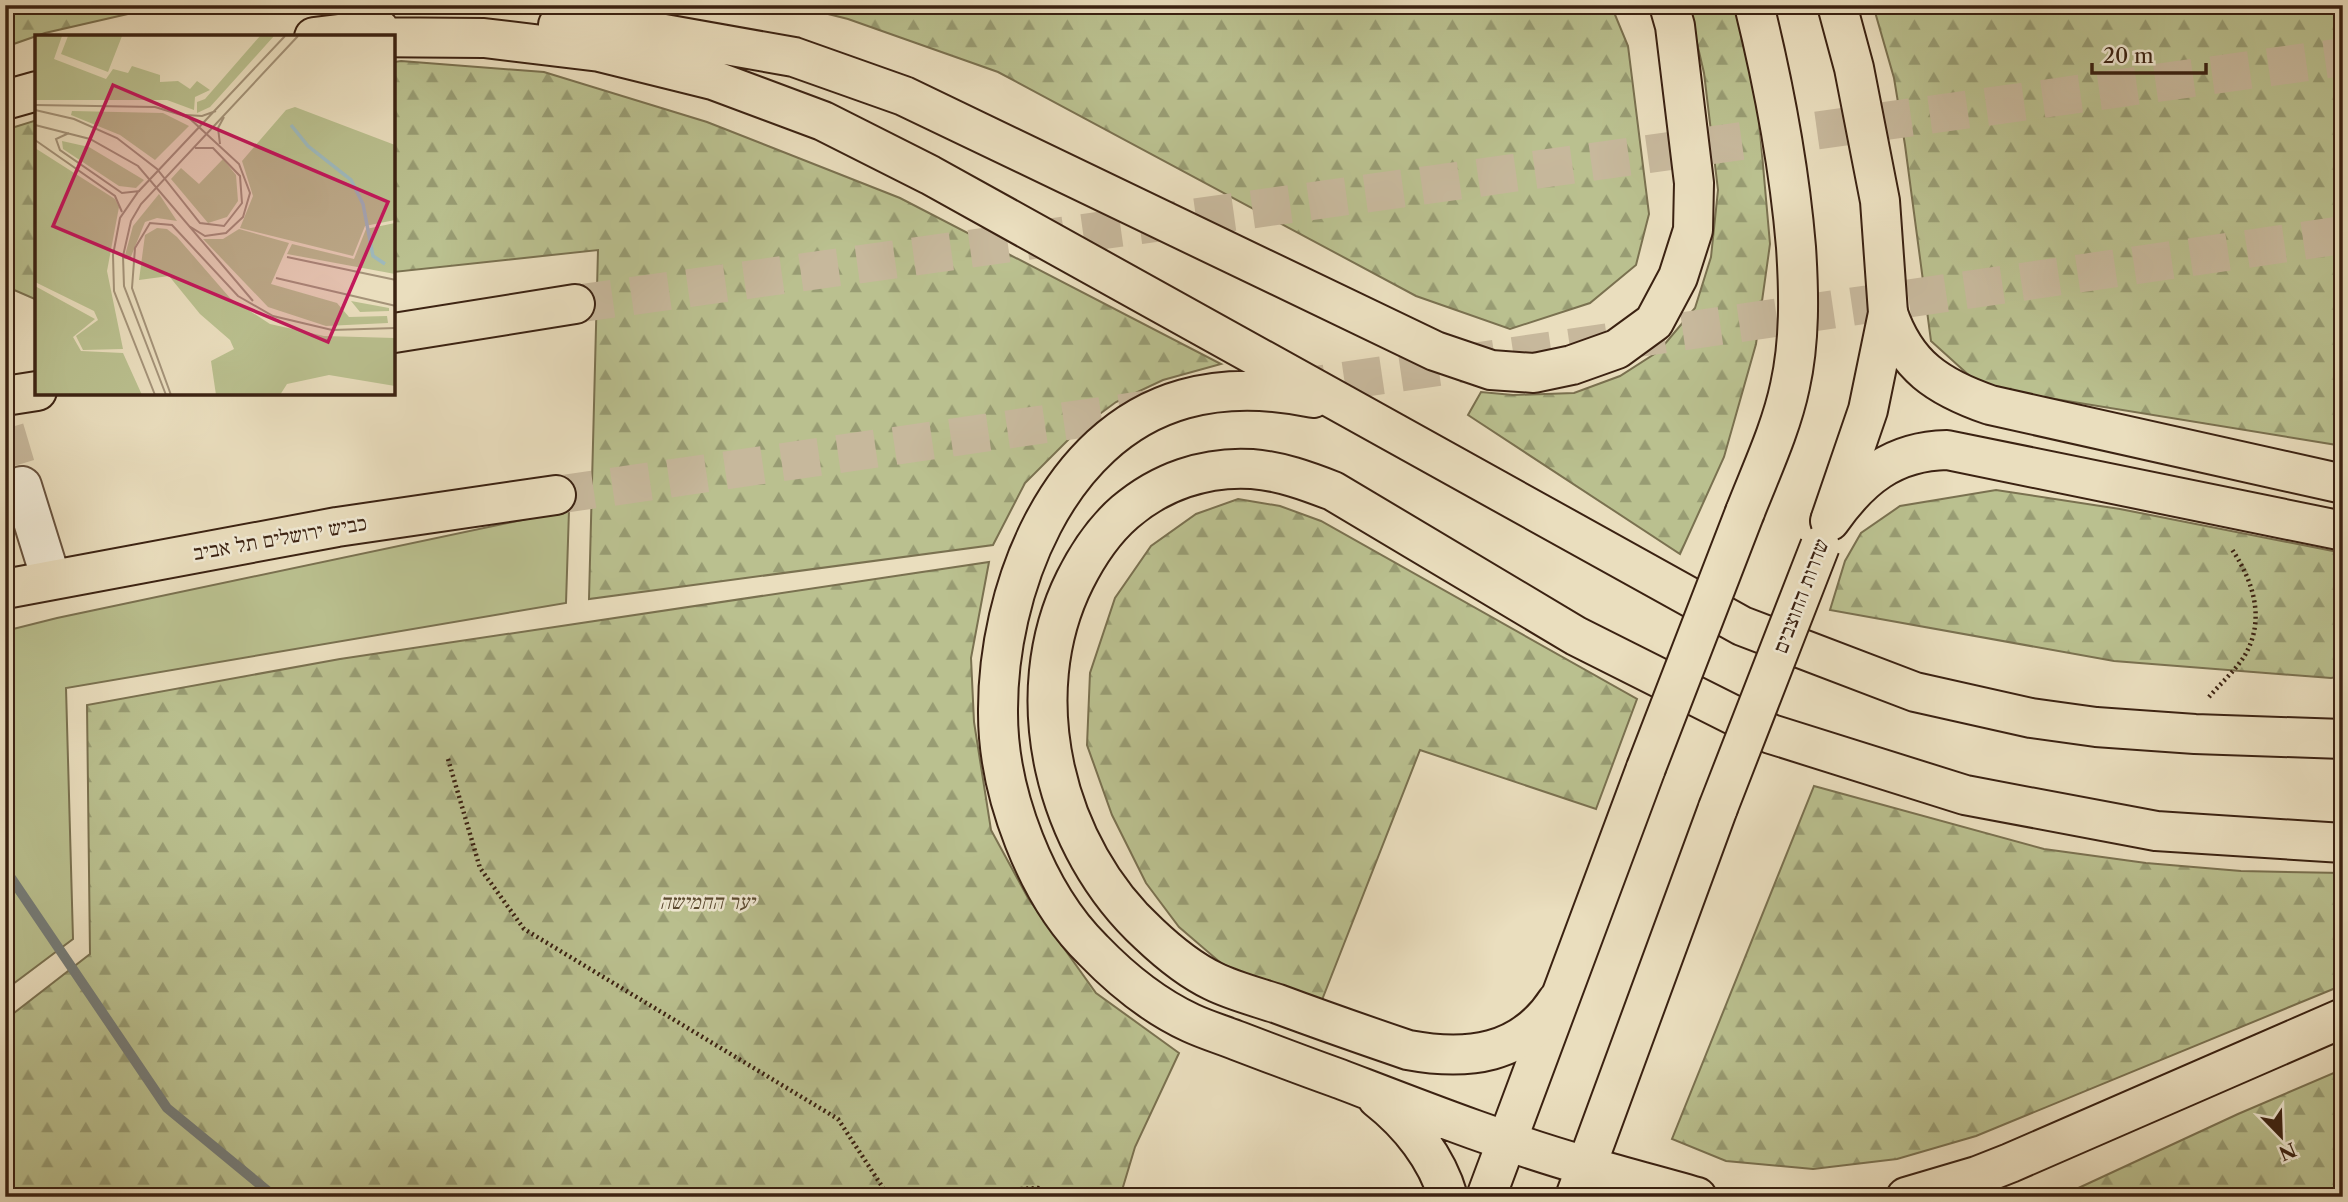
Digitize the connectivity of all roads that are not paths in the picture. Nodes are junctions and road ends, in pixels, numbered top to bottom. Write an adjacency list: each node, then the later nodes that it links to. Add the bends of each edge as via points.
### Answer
1 (1669, 5): 4 (main road, via 1694,183 1693,230 1678,277 1654,321 1617,349 1534,373 1490,370 1435,351 904,96 794,57 636,29 492,22)
2 (1754, 5): 23 (main road, bridge, via 1786,153 1798,277 1797,343 1790,387)
3 (1837, 5): 9 (main road, שדרות החוצבים, via 1880,201)
4 (326, 35)
5 (396, 37): 13 (main road, via 484,38 600,52 713,80 823,121 930,174)
6 (35, 92): 7 (main road)
7 (5, 100)
8 (575, 304): 10 (main road)
9 (1888, 313): 14 (main road, via 1895,333 1915,362 1945,387 1966,397); 18 (main road, שדרות החוצבים, via 1868,410)
10 (396, 333)
11 (35, 391): 12 (main road)
12 (5, 396)
13 (1362, 415): 21 (main road, via 1742,626 1915,692 2031,718 2096,727); 25 (main road, via 1286,393 1216,392 1152,412 1096,450 1052,506 1020,576 1002,646 998,715 1006,780 1024,842 1052,898 1090,948 1136,990 1189,1023)
14 (2343, 484)
15 (22, 486): 19 (lane)
16 (555, 495): 19 (main road, כביש ירושלים תל אביב, via 337,527)
17 (2343, 531): 18 (main road, via 1962,452 1932,450 1876,471 1853,491)
18 (1825, 534): 27 (main road, שדרות החוצבים, bridge)
19 (51, 579): 20 (main road, כביש ירושלים תל אביב)
20 (5, 589)
21 (2343, 739)
22 (2343, 843): 23 (main road, via 2156,831 1965,796 1771,734 1576,636 1333,491 1292,476 1251,469 1213,470 1176,480 1143,497 1113,523 1087,556 1066,597 1052,645 1047,694 1050,742 1074,829 1094,867 1147,933 1214,982 1429,1054 1467,1055 1499,1048 1538,1026)
23 (1557, 1001): 26 (main road)
24 (2343, 1018): 31 (main road, via 2010,1163)
25 (1364, 1088): 26 (main road); 28 (main road, via 1390,1108 1421,1143 1438,1169)
26 (1505, 1140): 27 (main road); 29 (main road)
27 (1580, 1182): 30 (main road)
28 (1448, 1197)
29 (1486, 1197)
30 (1697, 1197)
31 (1906, 1197)

